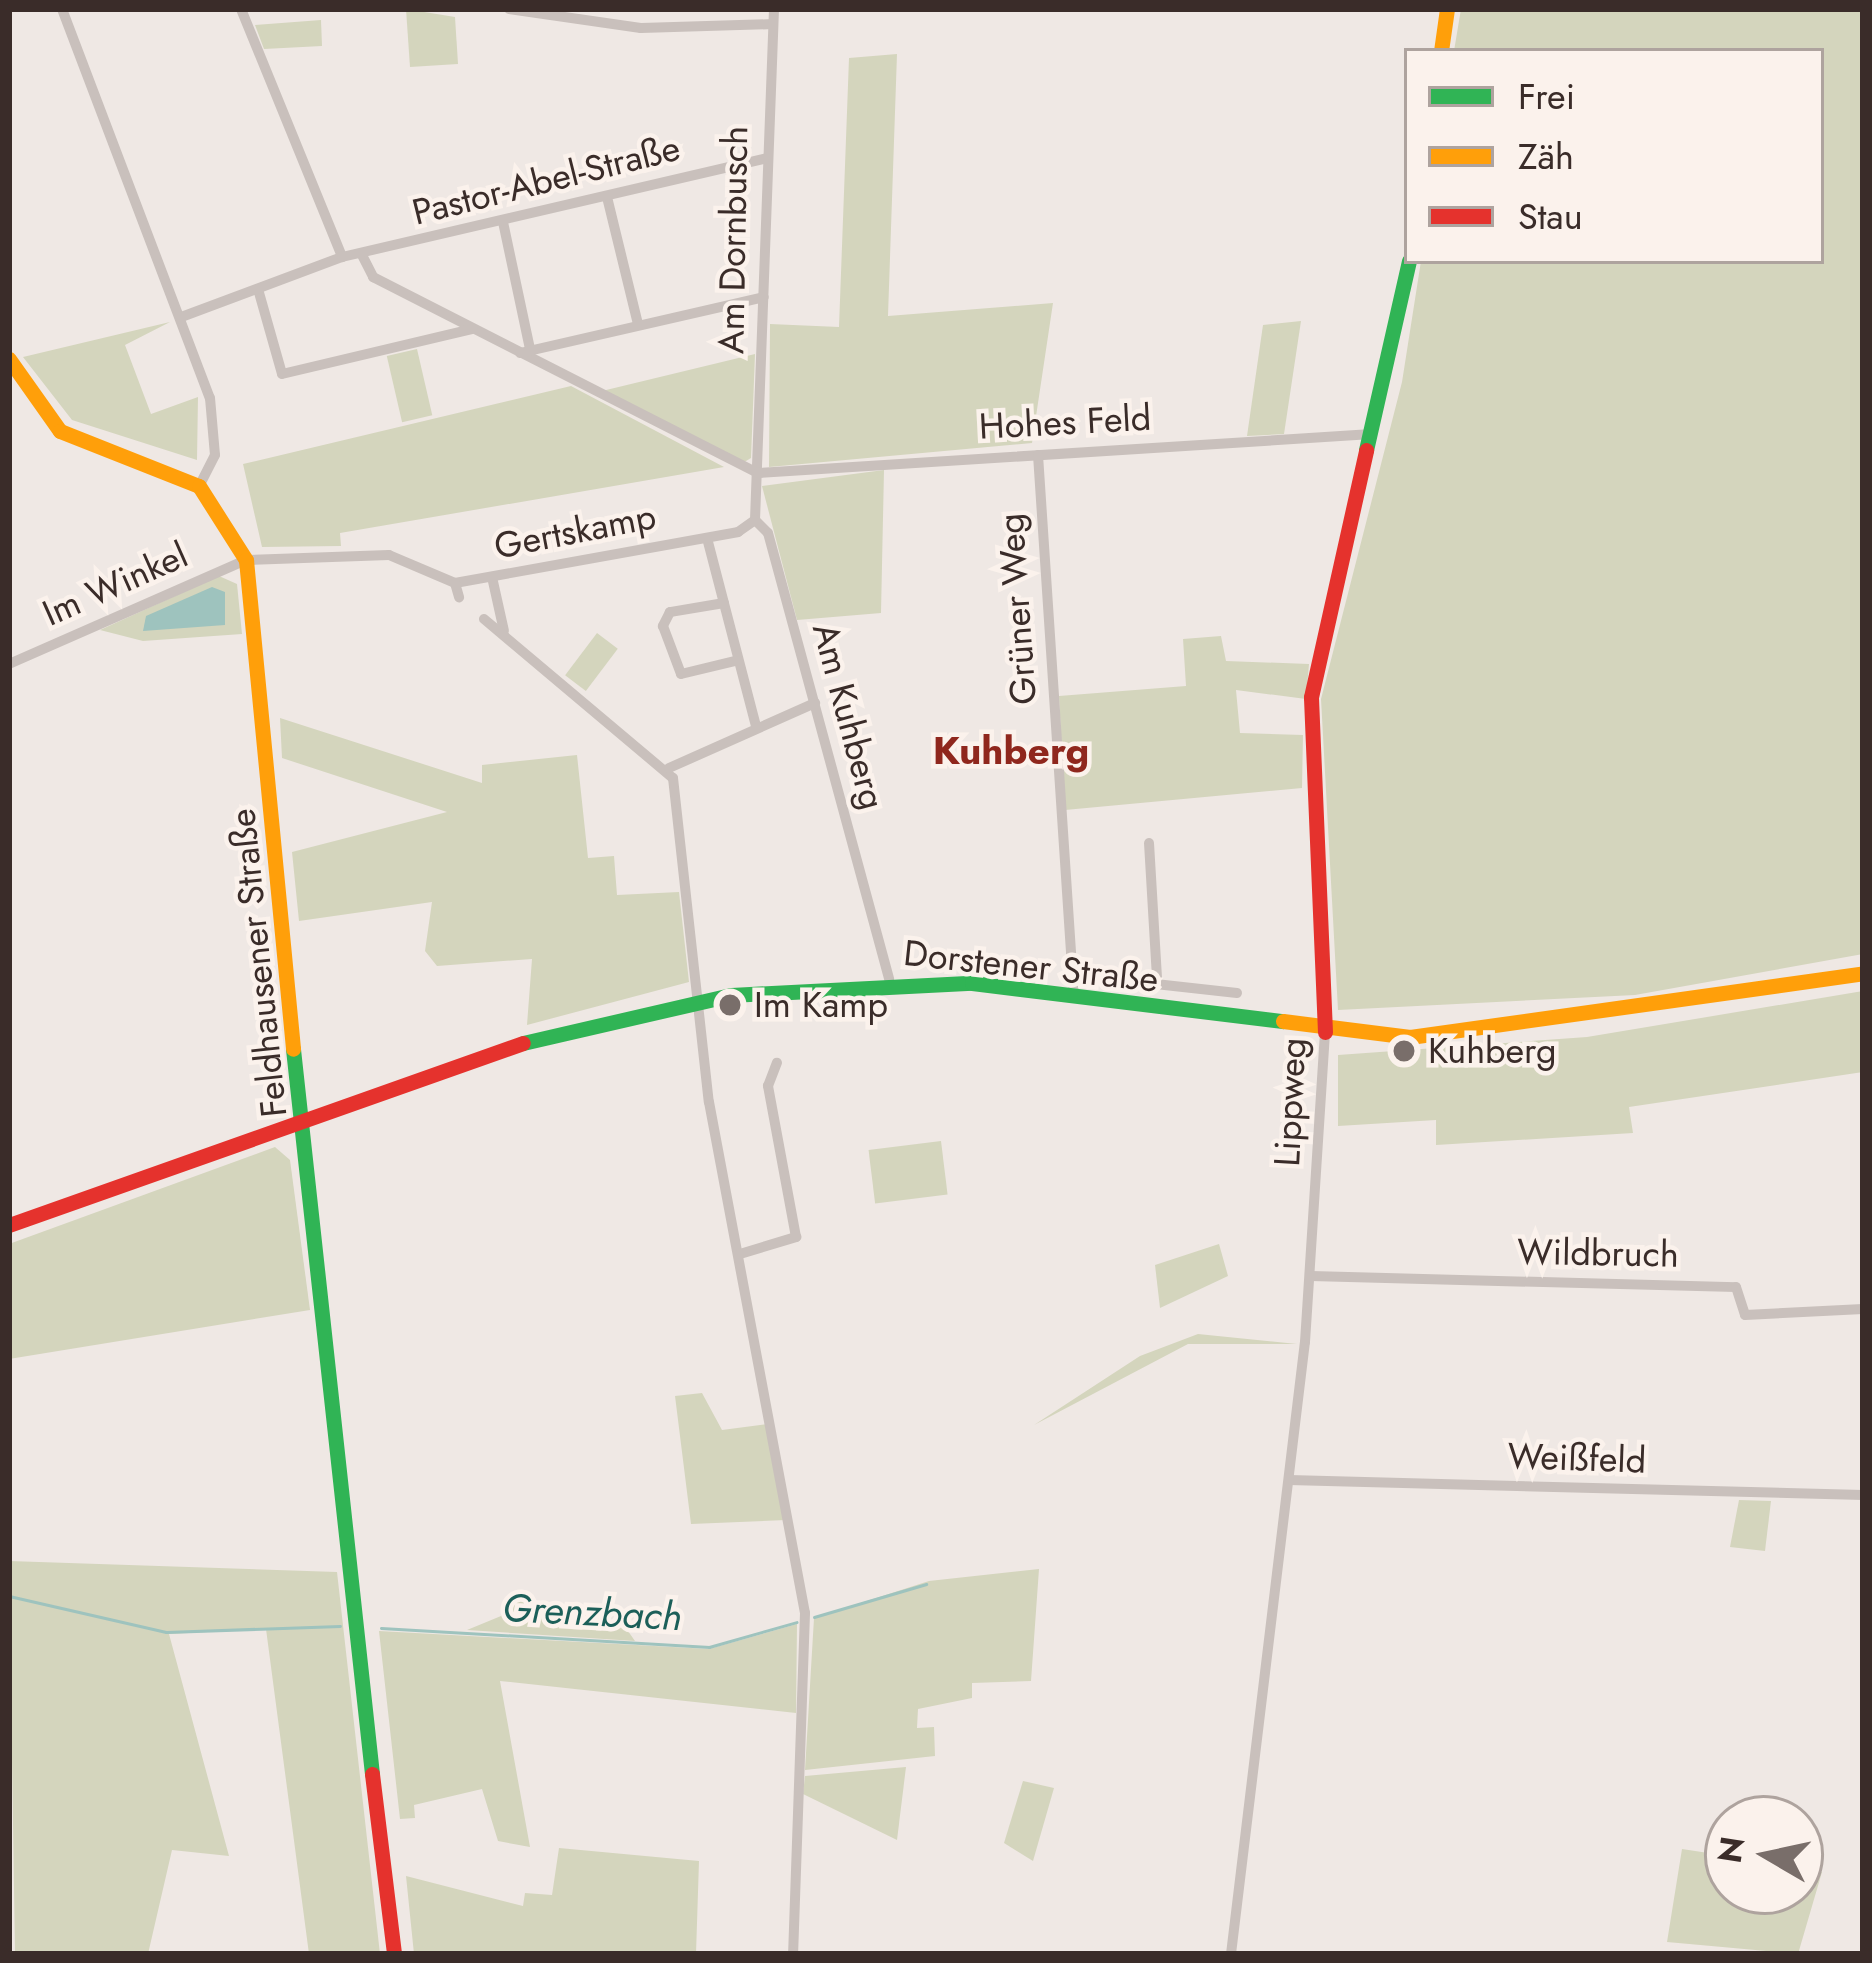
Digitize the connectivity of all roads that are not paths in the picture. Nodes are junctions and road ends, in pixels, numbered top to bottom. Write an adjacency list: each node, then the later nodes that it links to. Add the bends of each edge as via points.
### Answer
1 (62, 9): 16 (street)
2 (241, 9): 12 (street)
3 (509, 9): 6 (street, via 641,28)
4 (774, 9): 6 (street, Am Dornbusch)
5 (1447, 9): 7 (main road)
6 (773, 24): 8 (street, Am Dornbusch)
7 (1441, 48)
8 (764, 159): 9 (street, Pastor-Abel-Straße); 15 (street, Am Dornbusch)
9 (608, 196): 10 (street, Pastor-Abel-Straße); 17 (street)
10 (503, 222): 11 (street, Pastor-Abel-Straße); 19 (street)
11 (362, 255): 12 (street, Pastor-Abel-Straße); 18 (street, via 373,277)
12 (341, 257): 14 (street, Pastor-Abel-Straße)
13 (1408, 264): 21 (main road, Lippweg)
14 (258, 289): 16 (street, Pastor-Abel-Straße); 18 (street, via 282,374)
15 (764, 297): 17 (street); 23 (street, Am Dornbusch)
16 (184, 316): 24 (street, via 215,428)
17 (638, 324): 19 (street)
18 (473, 329): 19 (street)
19 (525, 351): 23 (street)
20 (9, 359): 24 (main road, via 60,431)
21 (1376, 435): 22 (street, Hohes Feld); 47 (main road, Lippweg, via 1311,697)
22 (1038, 455): 23 (street, Hohes Feld); 41 (street, Grüner Weg)
23 (758, 473): 25 (street, Am Kuhberg)
24 (199, 486): 27 (main road, Feldhausener Straße)
25 (755, 520): 26 (street, Gertskamp); 36 (street, Am Kuhberg)
26 (707, 538): 28 (street, Gertskamp); 31 (street, Gertskamp)
27 (246, 560): 29 (street, via 375,553); 35 (street, Im Winkel); 49 (main road, Feldhausener Straße)
28 (492, 577): 29 (street, Gertskamp); 33 (street)
29 (455, 583): 30 (street)
30 (459, 597)
31 (724, 603): 34 (street, Gertskamp); 34 (street, via 670,612 663,626 681,674)
32 (484, 619): 33 (street)
33 (504, 631): 38 (street)
34 (735, 661): 37 (street, Gertskamp)
35 (9, 664)
36 (815, 703): 37 (street); 43 (street, Am Kuhberg)
37 (756, 726): 38 (street)
38 (669, 768): 46 (street)
39 (1149, 843): 42 (street)
40 (1863, 973): 47 (main road, Dorstener Straße, via 1507,1030)
41 (1074, 975): 42 (street); 45 (street, Grüner Weg)
42 (1157, 978): 44 (street, via 1159,988)
43 (889, 979): 45 (main road, Dorstener Straße); 46 (main road, Dorstener Straße)
44 (1238, 994)
45 (1074, 997): 47 (main road, Dorstener Straße)
46 (698, 1000): 49 (main road, Dorstener Straße, via 495,1049); 51 (street)
47 (1325, 1031): 52 (street, Lippweg)
48 (777, 1063): 51 (street, via 768,1086 796,1237)
49 (304, 1119): 50 (main road, Dorstener Straße); 56 (main road, Feldhausener Straße)
50 (9, 1225)
51 (740, 1254): 57 (street, via 805,1613)
52 (1311, 1276): 53 (street, Wildbruch, via 1736,1287 1745,1315); 54 (street, Lippweg)
53 (1863, 1309)
54 (1289, 1480): 55 (street, Weißfeld); 58 (street, Lippweg)
55 (1863, 1495)
56 (394, 1954)
57 (793, 1954)
58 (1231, 1954)

